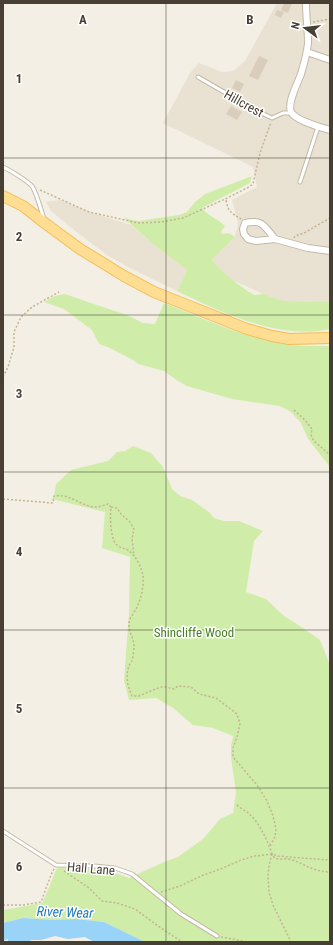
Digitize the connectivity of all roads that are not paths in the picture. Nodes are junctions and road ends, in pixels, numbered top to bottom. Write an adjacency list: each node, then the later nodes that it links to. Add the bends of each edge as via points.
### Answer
1 (306, 3): 2 (street)
2 (307, 52): 3 (street); 5 (street, via 290,103)
3 (330, 60)
4 (198, 77): 5 (lane, Hillcrest, via 272,118 283,113)
5 (292, 113): 6 (street, via 296,118)
6 (318, 127): 7 (street); 9 (lane)
7 (330, 130)
8 (3, 168): 11 (lane, via 15,173 31,186)
9 (300, 182)
10 (3, 196): 11 (main road, via 23,206)
11 (46, 224): 14 (main road, via 80,249 154,292 247,329 272,336 289,339)
12 (274, 239): 12 (street, via 248,240 243,229 245,223 260,222); 13 (street)
13 (330, 251)
14 (330, 338)
15 (3, 831): 16 (lane, Hall Lane, via 56,865 115,868 132,874 181,914)
16 (217, 936)

